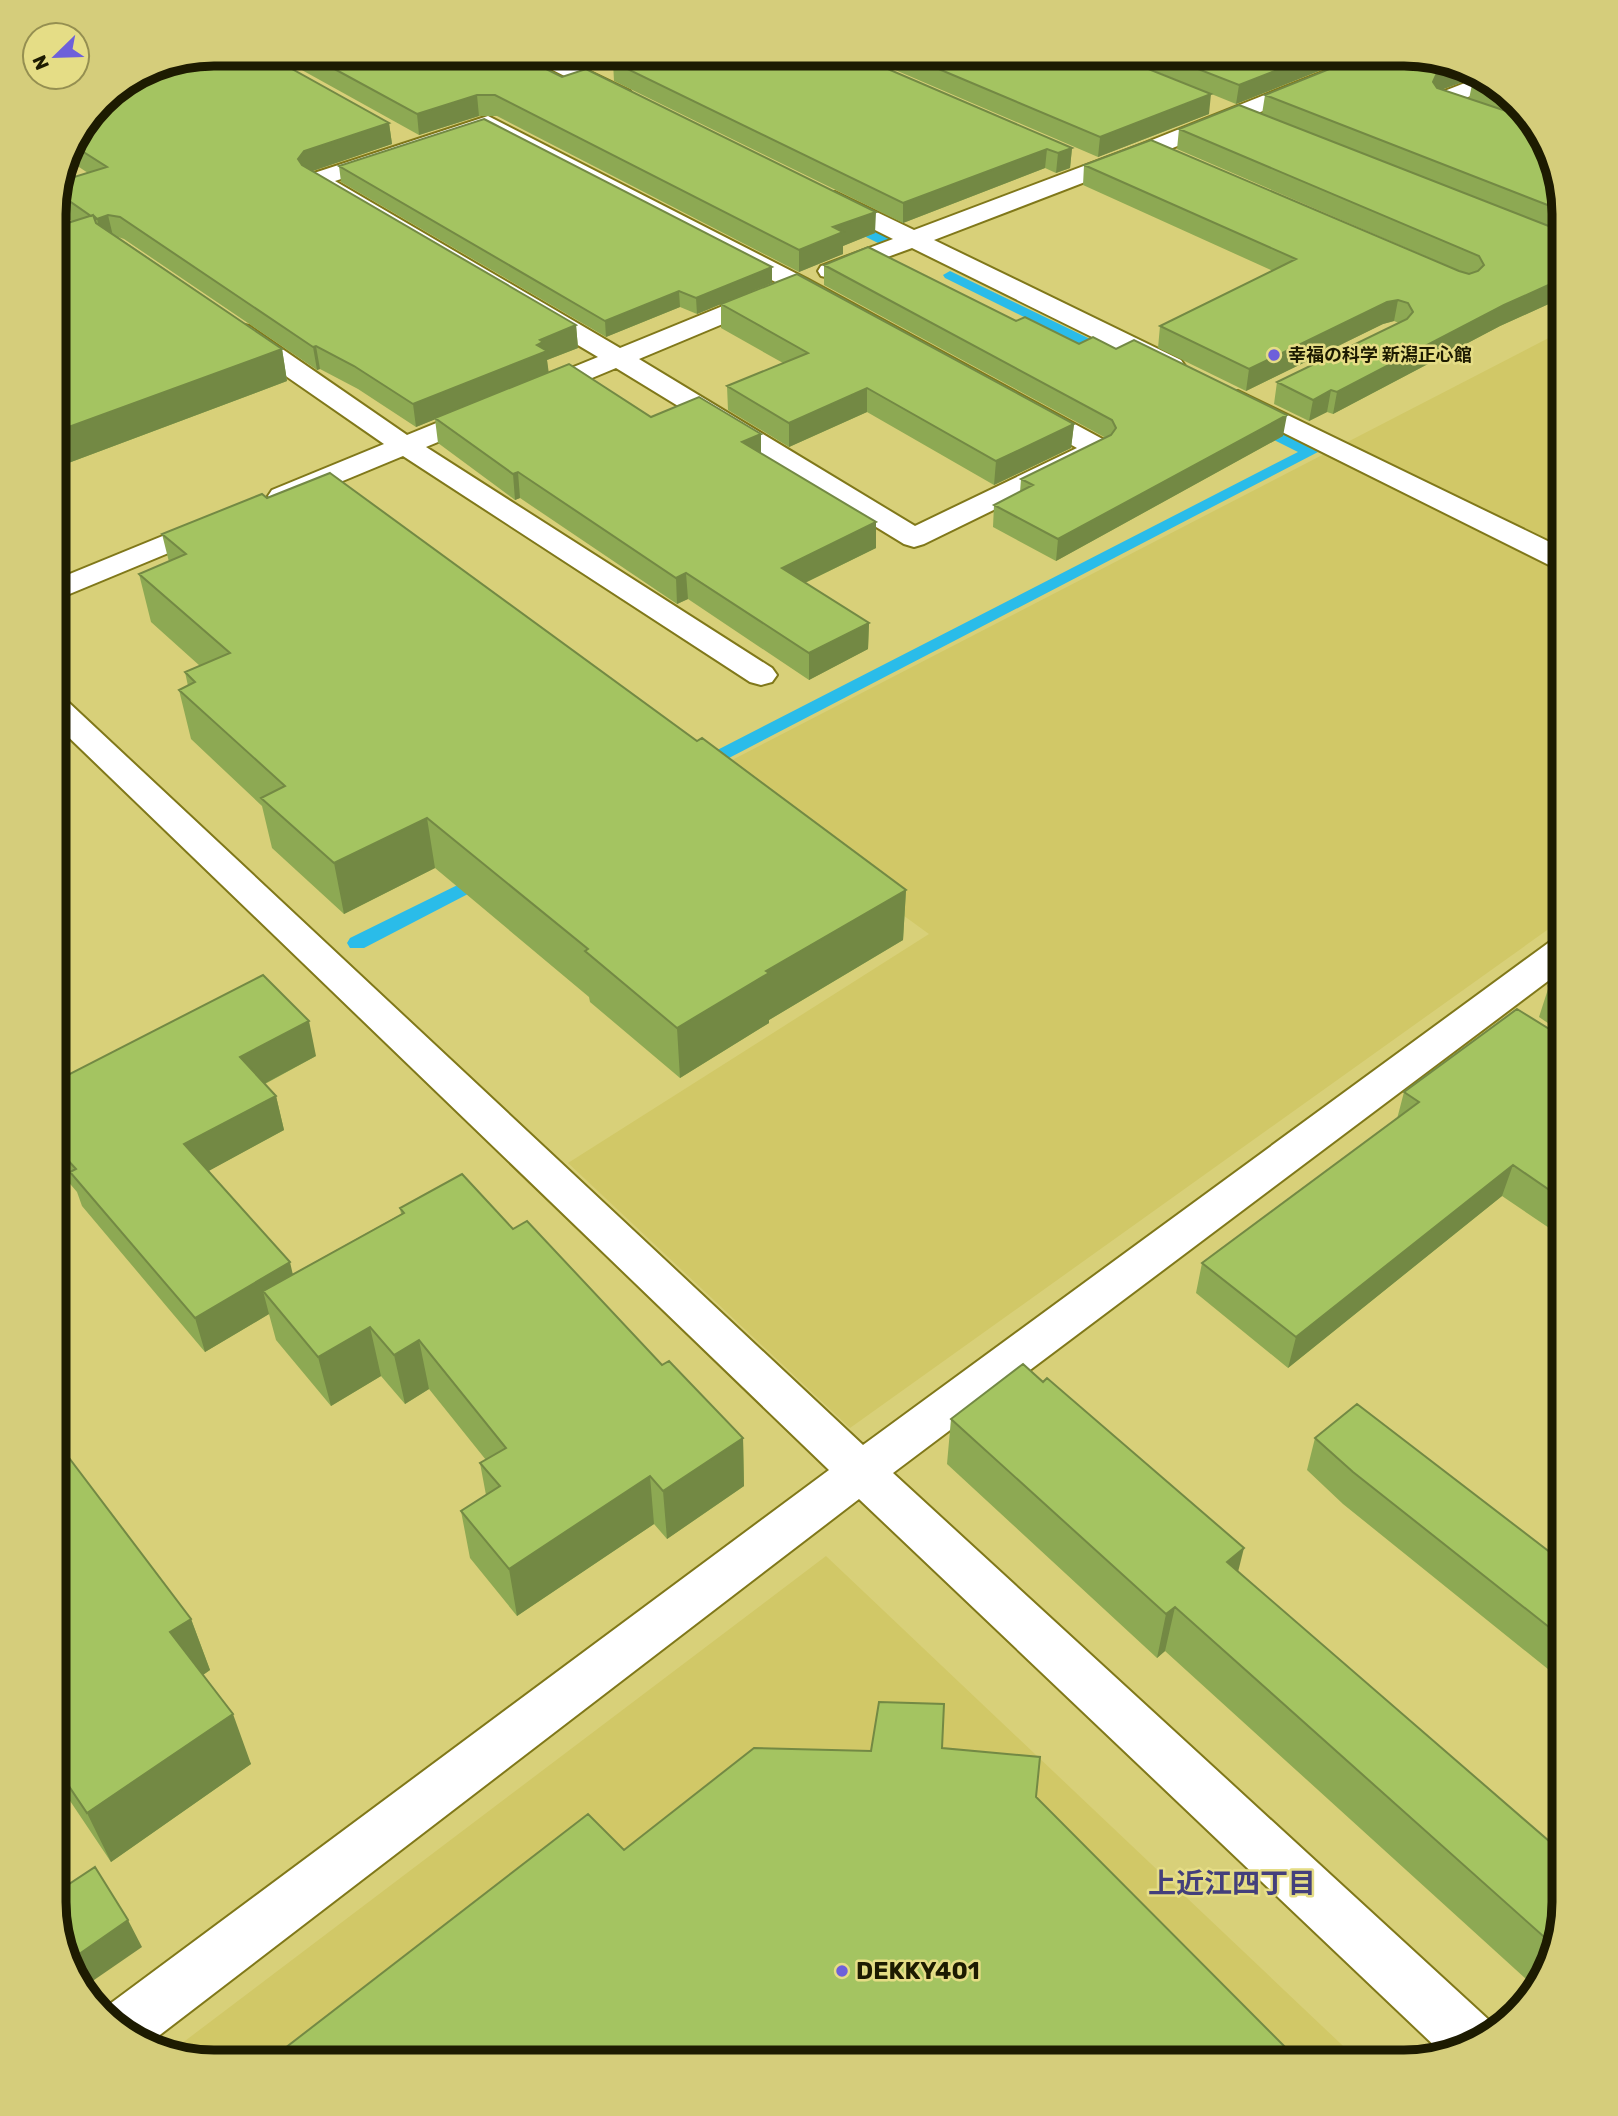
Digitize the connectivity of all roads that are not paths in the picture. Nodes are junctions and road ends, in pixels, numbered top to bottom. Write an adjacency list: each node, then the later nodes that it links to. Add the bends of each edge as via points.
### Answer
1 (563, 67): 4 (street)
2 (1353, 67): 6 (street)
3 (1476, 85): 7 (street, via 1443,100)
4 (636, 103)
5 (1209, 105): 6 (street)
6 (1234, 115): 8 (street); 11 (street)
7 (1503, 123)
8 (1259, 125)
9 (394, 134): 10 (street)
10 (418, 147): 17 (street, via 488,123); 19 (street, via 316,180)
11 (1150, 149): 13 (street); 14 (street)
12 (1071, 157): 14 (street)
13 (1175, 160)
14 (1096, 168): 16 (street)
15 (811, 189): 16 (street)
16 (911, 238): 17 (street); 21 (street)
17 (798, 284): 19 (street); 19 (street, via 1098,448 914,538)
18 (214, 315): 22 (street)
19 (617, 357): 22 (street)
20 (1271, 392): 21 (street)
21 (1247, 404): 23 (street)
22 (404, 445): 24 (street); 25 (street)
23 (1552, 555)
24 (67, 586)
25 (761, 675)
26 (67, 718): 28 (street)
27 (1552, 963): 28 (street, via 1504,1017)
28 (861, 1472): 29 (street); 30 (street)
29 (131, 2023)
30 (1465, 2036)

